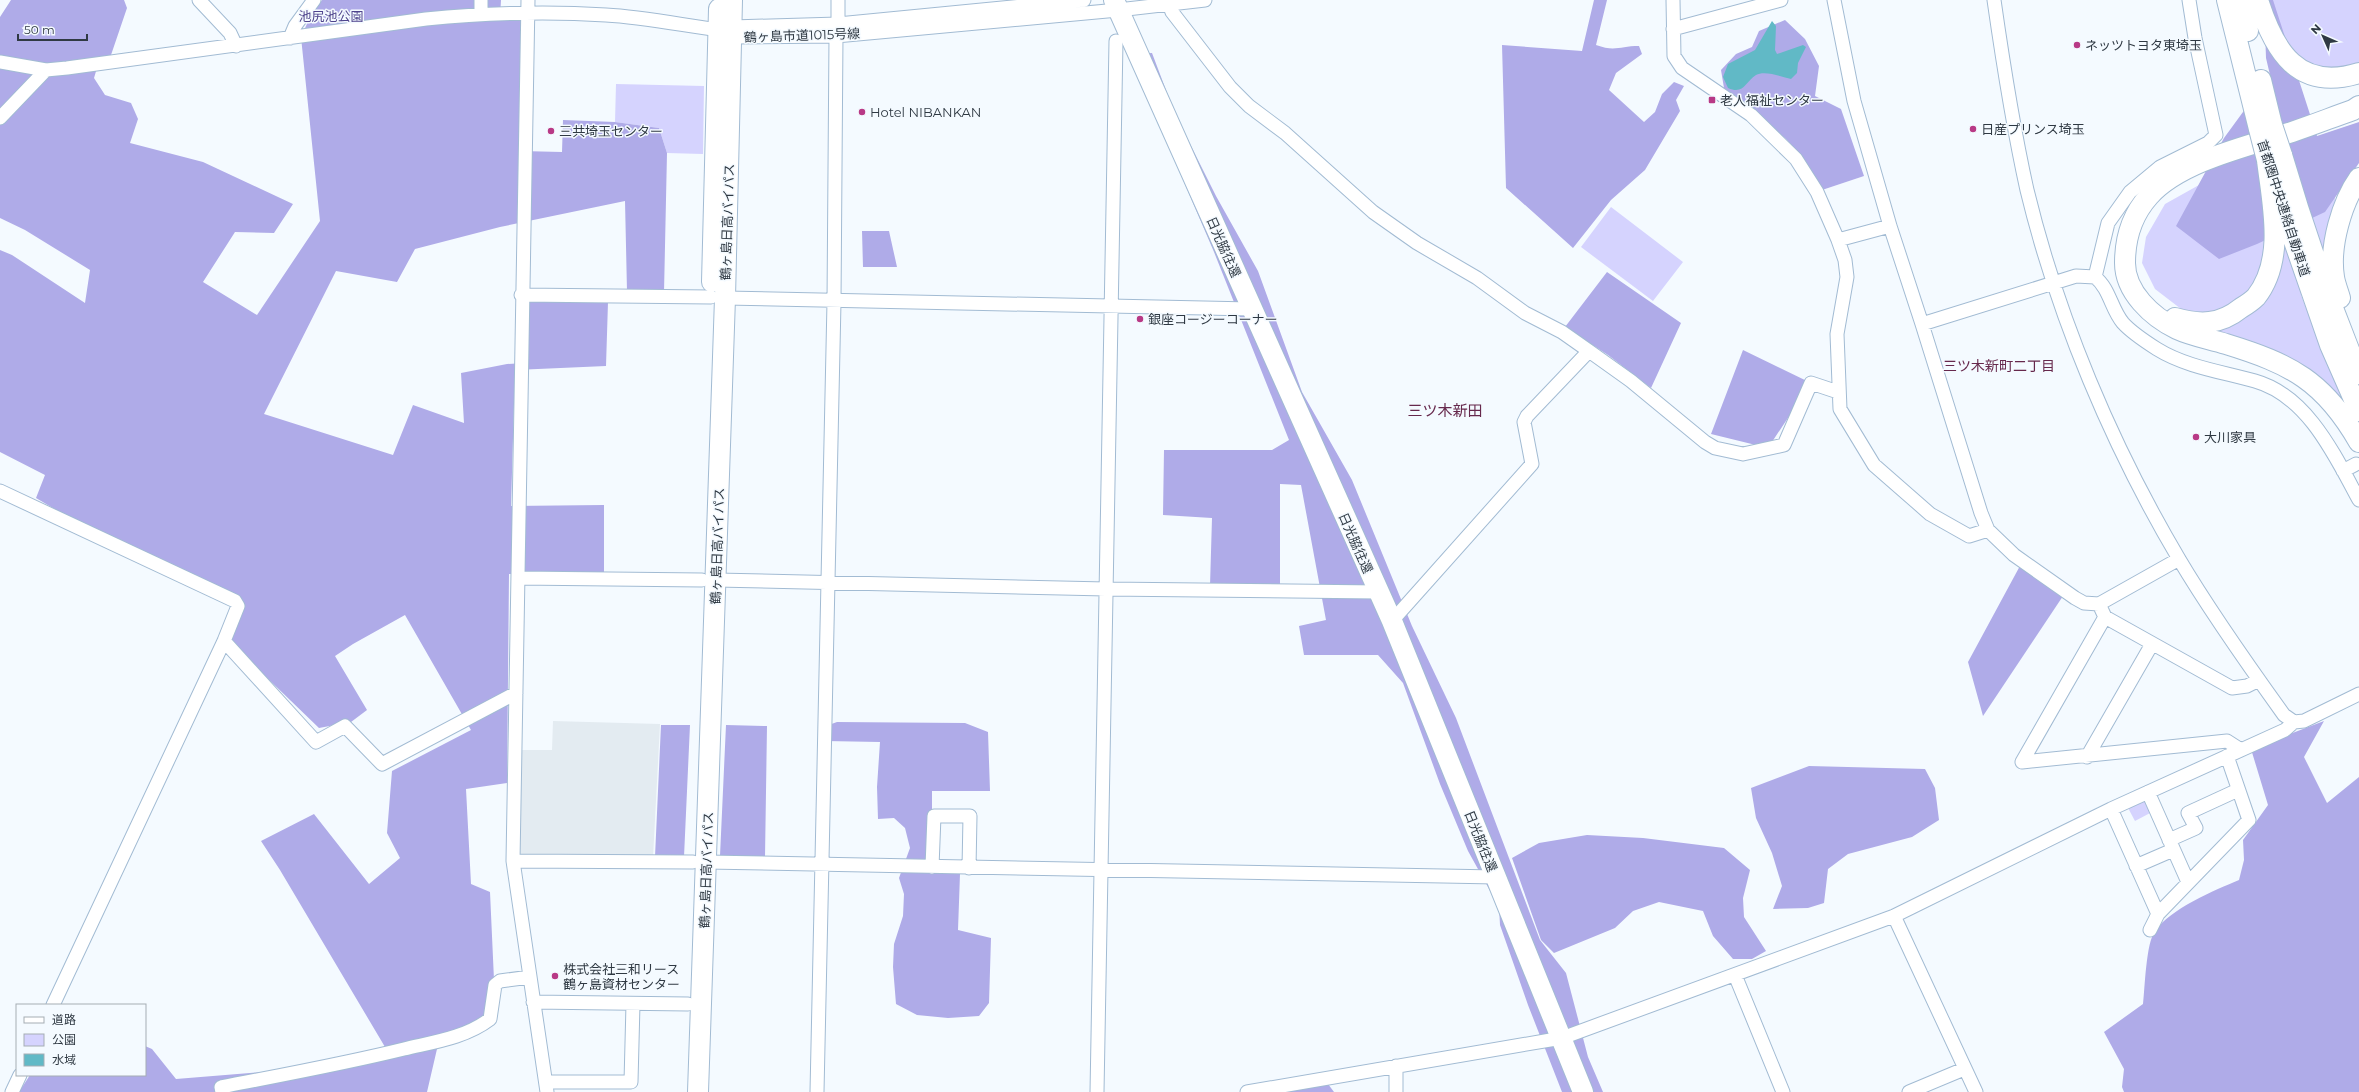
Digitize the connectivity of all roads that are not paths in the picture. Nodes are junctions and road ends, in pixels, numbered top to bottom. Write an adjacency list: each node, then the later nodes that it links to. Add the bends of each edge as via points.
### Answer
1 (199, 0): 26 (street, via 230,32)
2 (314, 0): 24 (street, via 295,26)
3 (481, 0): 20 (street)
4 (719, 0): 23 (highway, 鶴ヶ島日高バイパス)
5 (732, 0): 23 (highway, 鶴ヶ島日高バイパス)
6 (838, 0): 22 (street)
7 (1084, 0): 22 (street, 鶴ヶ島市道1015号線)
8 (1205, 0): 17 (street, 鶴ヶ島市道1015号線)
9 (1673, 0): 21 (street)
10 (1781, 0): 21 (street)
11 (1834, 0): 36 (street, via 1854,101)
12 (1994, 0): 39 (street, via 2007,87 2027,190)
13 (2189, 0): 38 (street, via 2216,135 2208,143 2160,167 2130,192 2108,223)
14 (2227, 0): 33 (highway, 首都圏中央連絡自動車道)
15 (2241, 0): 33 (highway, 首都圏中央連絡自動車道)
16 (2258, 0): 29 (highway, via 2271,38 2285,58 2304,72 2324,78 2343,78)
17 (1169, 4): 18 (street, 鶴ヶ島市道1015号線); 46 (street, via 1172,12 1230,86 1249,106 1285,133 1373,212 1417,243 1477,278 1525,313 1562,332)
18 (1116, 5): 22 (street, 鶴ヶ島市道1015号線); 44 (highway, 日光脇往還)
19 (528, 6): 20 (street, 鶴ヶ島市道1015号線); 23 (street, 鶴ヶ島市道1015号線); 40 (street)
20 (481, 14): 24 (street, 鶴ヶ島市道1015号線)
21 (1672, 29): 37 (street, via 1674,56 1682,68 1751,115 1783,146 1810,179)
22 (837, 30): 23 (street, 鶴ヶ島市道1015号線); 42 (street)
23 (727, 31): 41 (highway, 鶴ヶ島日高バイパス)
24 (290, 38): 26 (street, 鶴ヶ島市道1015号線)
25 (1116, 41): 43 (street)
26 (236, 46): 28 (street, 鶴ヶ島市道1015号線)
27 (0, 62): 28 (street, 鶴ヶ島市道1015号線)
28 (46, 70): 32 (street)
29 (2359, 73)
30 (2359, 106): 51 (highway, via 2202,163 2171,177 2149,196 2135,216 2125,243 2125,272 2137,297 2156,317 2192,335 2269,357 2307,377 2336,406)
31 (2359, 115): 34 (highway, via 2337,125 2232,159 2184,180 2161,197 2146,213 2133,242 2134,266 2144,290 2157,306 2173,317 2196,324 2217,321 2236,312 2256,297 2266,278 2273,252)
32 (0, 118)
33 (2266, 127): 34 (highway, 首都圏中央連絡自動車道, bridge)
34 (2274, 157): 48 (highway, 首都圏中央連絡自動車道); 50 (highway, 首都圏中央連絡自動車道, via 2330,345)
35 (2359, 178): 47 (highway, via 2351,189 2335,234 2334,276)
36 (1890, 226): 37 (street); 45 (street)
37 (1838, 240): 49 (street, via 1845,260 1847,277 1837,334)
38 (2095, 277): 39 (street, via 2076,276); 53 (street, via 2102,283 2123,323 2158,350 2177,359 2258,382 2291,401 2316,428)
39 (2054, 282): 45 (street); 57 (street, via 2087,372 2128,464)
40 (521, 295): 41 (street); 58 (street)
41 (718, 298): 42 (street); 59 (highway, 鶴ヶ島日高バイパス)
42 (834, 302): 43 (street); 60 (street)
43 (1112, 306): 44 (street); 61 (street)
44 (1251, 309): 62 (highway, 日光脇往還)
45 (1922, 324): 56 (street)
46 (1589, 351): 49 (street, via 1631,381 1705,442 1728,452 1743,454 1784,445 1811,383); 65 (street, via 1527,416 1524,422 1532,464)
47 (2359, 366)
48 (2359, 374)
49 (1838, 392): 56 (street, via 1840,409 1878,469 1912,500 1948,525 1969,536)
50 (2359, 410)
51 (2359, 442)
52 (2356, 464): 53 (street)
53 (2343, 471): 55 (street)
54 (0, 492): 66 (street, via 235,601 238,611)
55 (2359, 500)
56 (1988, 530): 63 (street, via 2014,555 2076,598 2084,603)
57 (2179, 559): 63 (street); 68 (street)
58 (518, 578): 59 (street); 69 (street)
59 (709, 580): 60 (street); 80 (highway, 鶴ヶ島日高バイパス)
60 (827, 583): 61 (street); 81 (street)
61 (1106, 589): 62 (street); 85 (street)
62 (1379, 592): 65 (highway, 日光脇往還)
63 (2099, 604): 64 (street)
64 (2105, 617): 67 (street); 74 (street, via 2022,762)
65 (1392, 621): 86 (highway, 日光脇往還)
66 (224, 641): 69 (street, via 316,742 345,726 382,764); 94 (street)
67 (2152, 644): 68 (street, via 2232,688 2247,686); 74 (street)
68 (2259, 680): 71 (street, via 2284,715)
69 (516, 693): 79 (street)
70 (2359, 694): 71 (street, via 2304,721)
71 (2294, 722): 72 (street, via 2285,730)
72 (2241, 750): 73 (street); 74 (street, via 2227,741)
73 (2227, 756): 75 (street); 76 (street)
74 (2087, 757)
75 (2238, 790): 78 (street, via 2188,813 2196,828); 87 (street, via 2249,820)
76 (2148, 792): 77 (street); 78 (street)
77 (2111, 809): 82 (street); 89 (street)
78 (2171, 845): 82 (street); 87 (street)
79 (513, 861): 80 (street); 92 (street)
80 (700, 862): 81 (street); 96 (highway, 鶴ヶ島日高バイパス); 106 (highway, 鶴ヶ島日高バイパス)
81 (821, 866): 83 (street); 107 (street)
82 (2136, 866): 88 (street)
83 (932, 867): 84 (street); 84 (street, via 934,816 970,816)
84 (969, 868): 85 (street)
85 (1100, 870): 86 (street); 108 (street)
86 (1496, 877): 97 (highway, 日光脇往還)
87 (2188, 882): 88 (street)
88 (2158, 914): 90 (street)
89 (1894, 916): 91 (street); 99 (street)
90 (2150, 930)
91 (1734, 975): 97 (street); 112 (street)
92 (530, 977): 93 (street); 104 (street, via 500,981 494,985 490,1019 460,1036 367,1058 221,1087)
93 (533, 1002): 95 (street); 101 (street)
94 (53, 1004)
95 (633, 1004): 96 (street); 102 (street)
96 (688, 1004): 105 (highway, 鶴ヶ島日高バイパス)
97 (1562, 1038): 98 (street); 111 (highway, 日光脇往還)
98 (1396, 1066): 109 (street); 110 (street)
99 (1964, 1069): 113 (street); 114 (street)
100 (20, 1076): 103 (street)
101 (547, 1087): 102 (street)
102 (631, 1087)
103 (12, 1092)
104 (222, 1092)
105 (686, 1092)
106 (698, 1092)
107 (816, 1092)
108 (1097, 1092)
109 (1247, 1092)
110 (1396, 1092)
111 (1583, 1092)
112 (1782, 1092)
113 (1909, 1092)
114 (1976, 1092)

